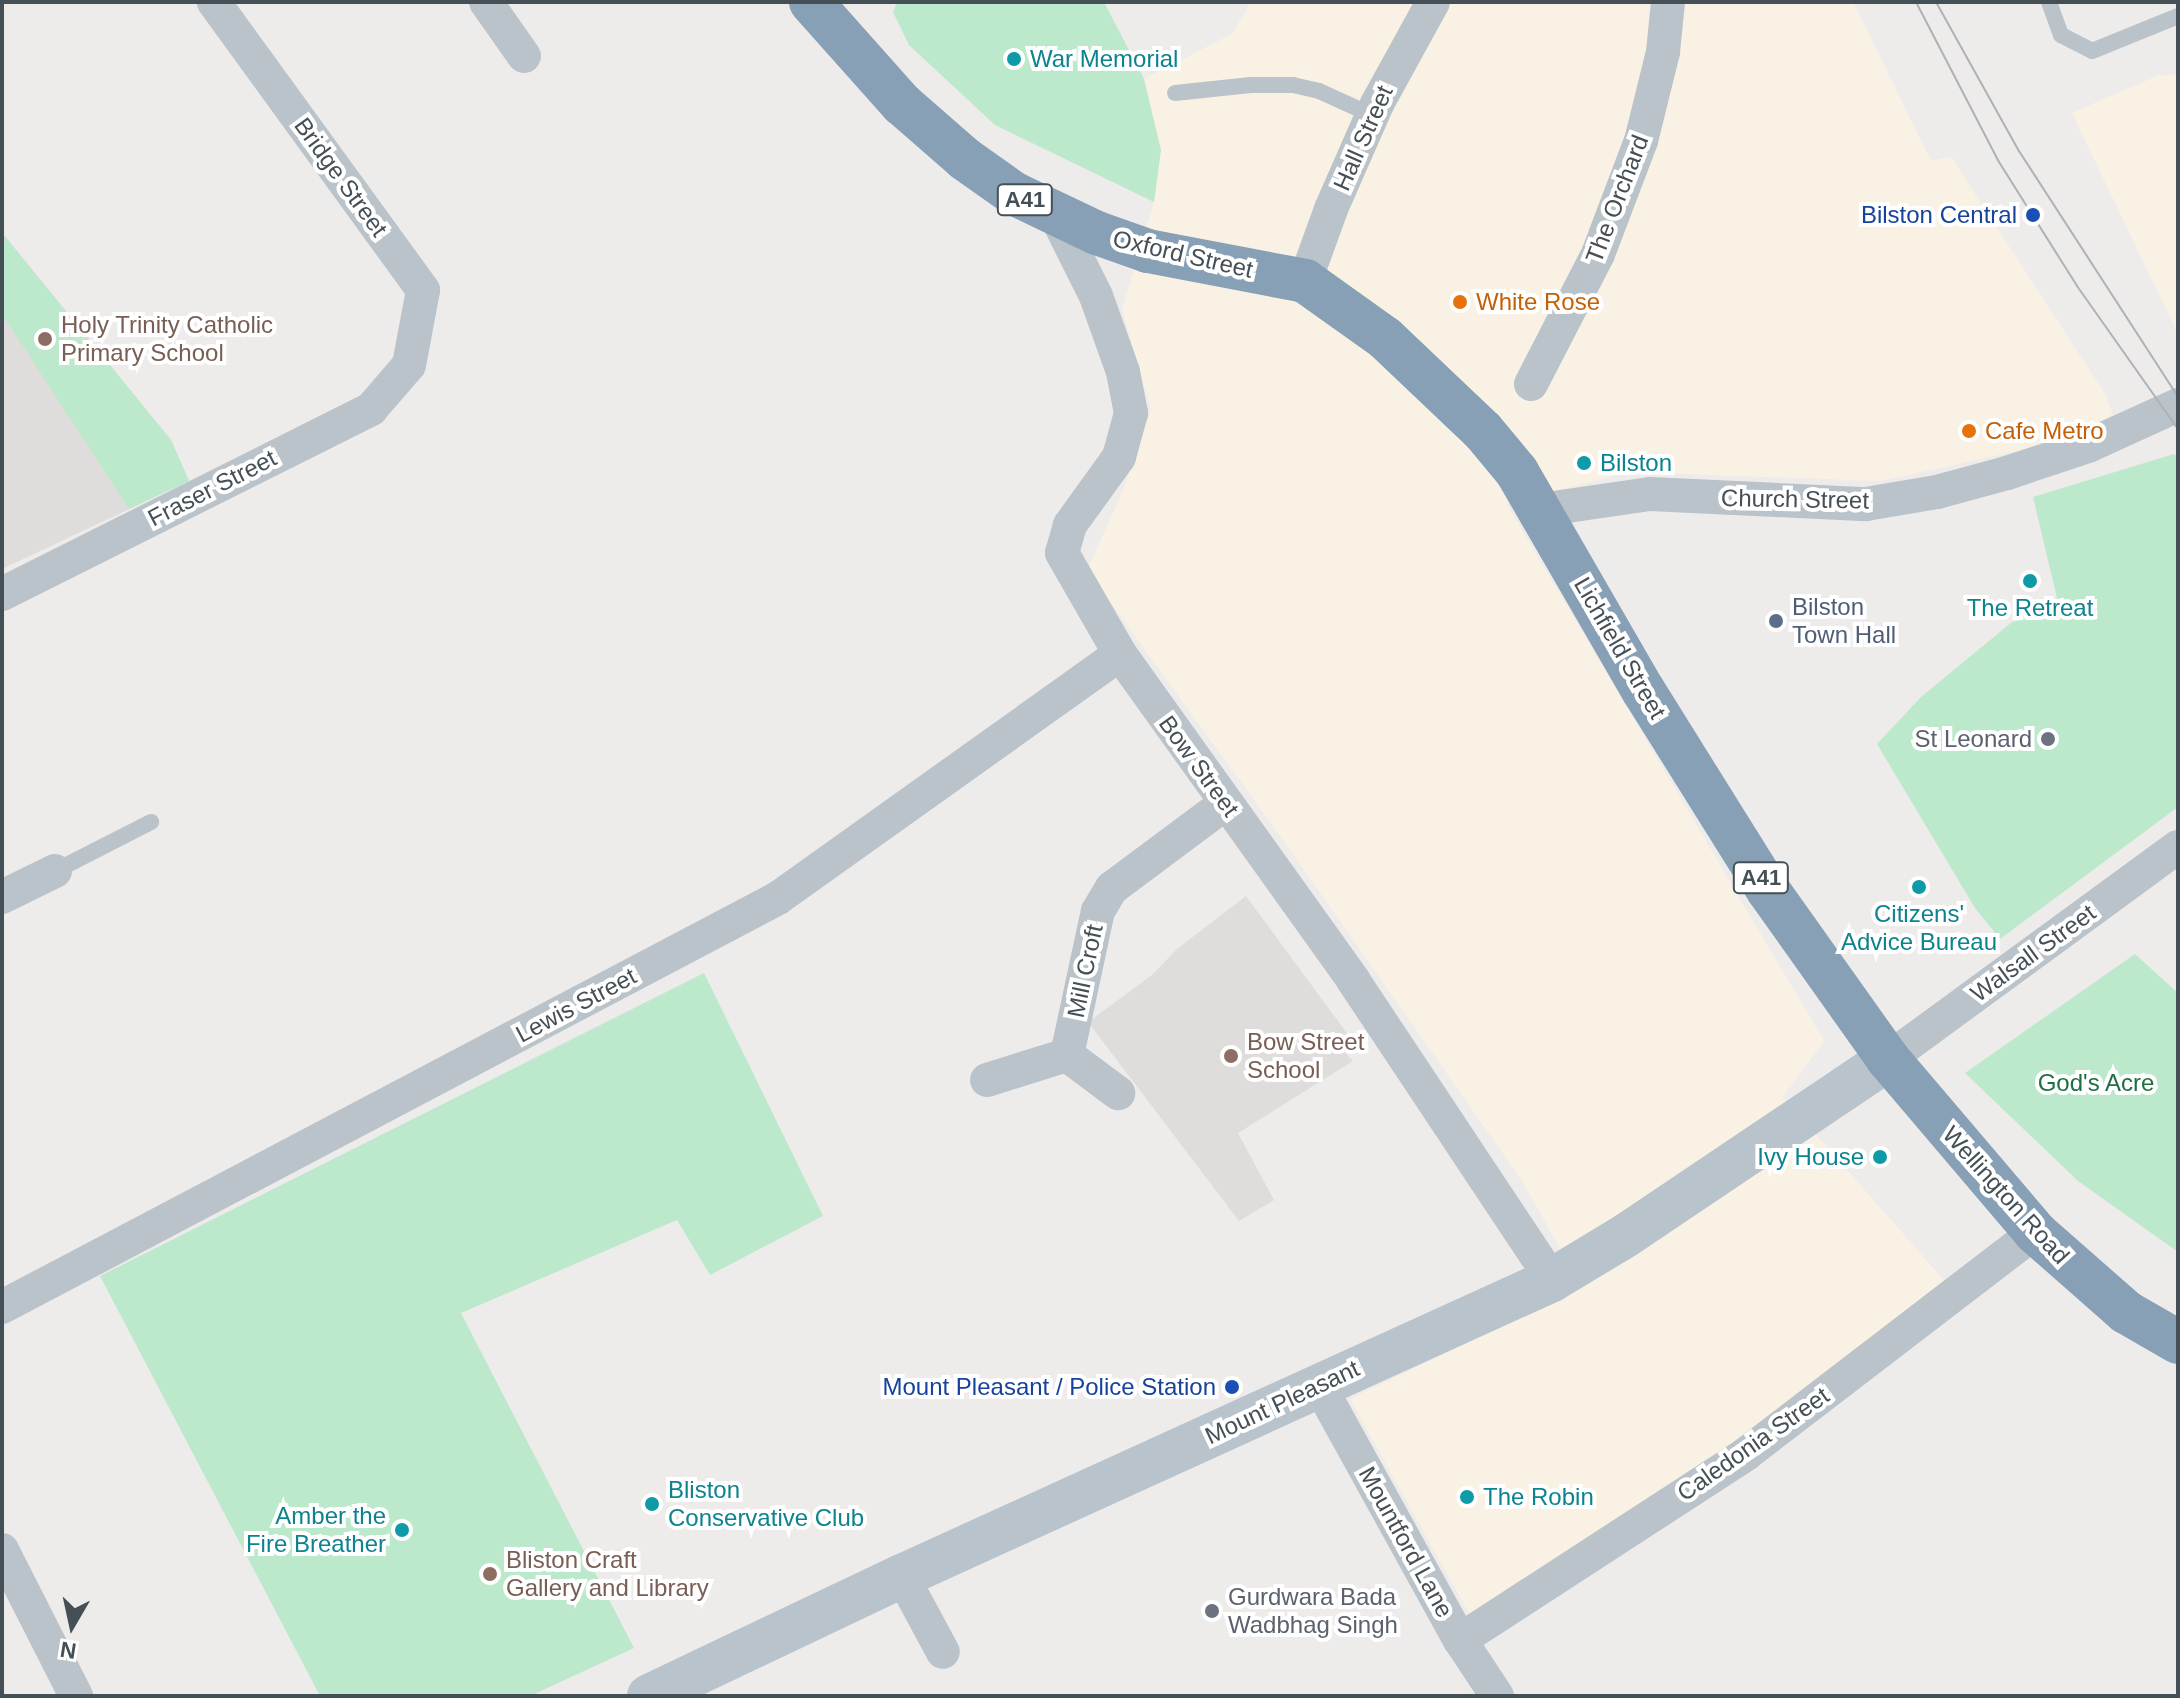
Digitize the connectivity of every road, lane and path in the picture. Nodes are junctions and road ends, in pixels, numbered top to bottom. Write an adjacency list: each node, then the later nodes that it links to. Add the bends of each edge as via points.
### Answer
1 (214, 2): 13 (street, Bridge Street, via 423,290)
2 (486, 2): 8 (street)
3 (811, 2): 11 (highway, Oxford Street / A41, via 902,104 954,150 1013,193)
4 (1433, 2): 10 (street, Hall Street)
5 (1668, 2): 14 (street, The Orchard, via 1663,52 1641,141 1598,254)
6 (2049, 2): 7 (lane, via 2061,35 2092,51)
7 (2178, 16)
8 (524, 56)
9 (1175, 93): 10 (lane, via 1293,85)
10 (1372, 115): 12 (street, Hall Street)
11 (1056, 216): 12 (highway, Oxford Street / A41, via 1148,251); 18 (street, Bow Street, via 1096,296 1123,372 1131,413 1119,457 1070,525 1062,553)
12 (1305, 281): 16 (highway, Lichfield Street / A41, via 1385,338 1483,431)
13 (409, 365): 17 (street, Fraser Street, via 371,409)
14 (1531, 384)
15 (2178, 405): 16 (street, Church Street, via 2065,455 1937,492 1866,504 1650,494)
16 (1540, 510): 25 (highway, Lichfield Street / A41, via 1643,690 1768,890)
17 (2, 594)
18 (1120, 654): 19 (street, Bow Street); 30 (street, Lewis Street, via 778,898)
19 (1226, 803): 24 (street, Mill Croft, via 1112,888 1098,911); 29 (street, Bow Street, via 1353,980)
20 (151, 822): 22 (lane)
21 (2178, 847): 25 (street, Walsall Street)
22 (55, 871): 23 (street)
23 (2, 897)
24 (1067, 1055): 26 (street); 27 (street)
25 (1888, 1059): 28 (highway, Wellington Road / A41); 29 (main road, Mount Pleasant)
26 (987, 1080)
27 (1118, 1093)
28 (2035, 1232): 31 (highway, Wellington Road / A41, via 2126,1312); 35 (street, Caledonia Street, via 1746,1454)
29 (1552, 1280): 32 (main road, Mount Pleasant)
30 (2, 1307)
31 (2178, 1342)
32 (1319, 1385): 34 (main road, Mount Pleasant); 35 (street, Mountford Lane)
33 (2, 1550): 37 (street)
34 (902, 1576): 36 (street); 38 (main road, Mount Pleasant)
35 (1460, 1640): 39 (street, Mountford Lane)
36 (943, 1652)
37 (76, 1696)
38 (649, 1696)
39 (1497, 1696)

